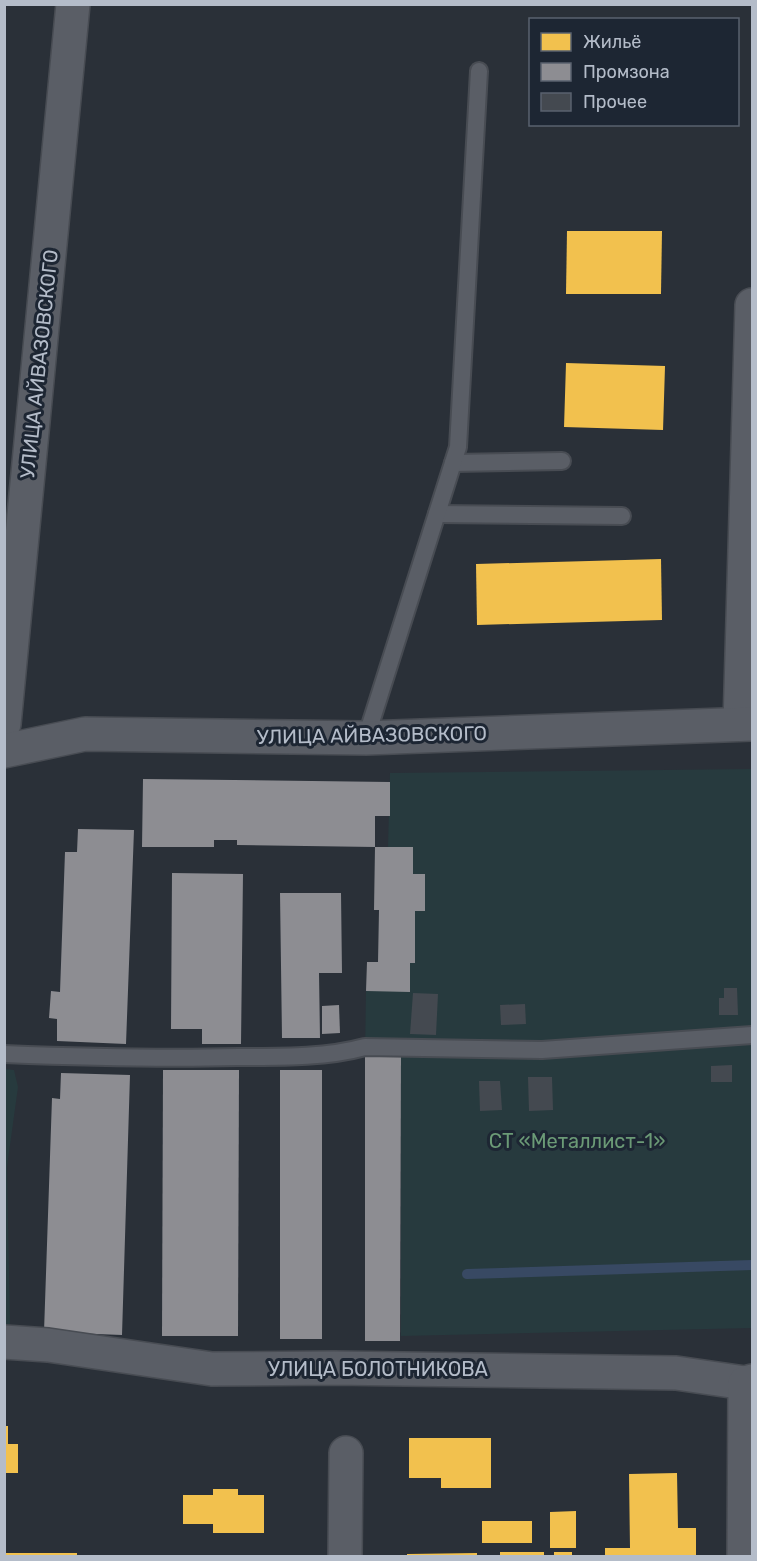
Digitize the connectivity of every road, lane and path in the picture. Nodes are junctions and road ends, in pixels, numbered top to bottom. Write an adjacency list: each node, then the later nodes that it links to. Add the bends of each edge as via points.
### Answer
1 (73, 4): 8 (street, УЛИЦА АЙВАЗОВСКОГО)
2 (479, 71): 5 (lane, via 458,447)
3 (753, 306): 9 (street, УЛИЦА АЙВАЗОВСКОГО)
4 (562, 461): 5 (lane)
5 (453, 463): 6 (lane)
6 (437, 514): 7 (lane); 10 (lane)
7 (622, 516)
8 (4, 724)
9 (746, 724): 10 (street, УЛИЦА АЙВАЗОВСКОГО)
10 (366, 738): 11 (street, УЛИЦА АЙВАЗОВСКОГО, via 85,734)
11 (4, 751)
12 (753, 1035): 13 (lane, via 542,1050 365,1047 347,1052 260,1057 148,1059)
13 (4, 1054)
14 (4, 1342): 15 (street, УЛИЦА БОЛОТНИКОВА, via 212,1369 676,1373)
15 (749, 1382): 18 (street)
16 (346, 1453): 17 (street)
17 (345, 1557)
18 (744, 1557)

